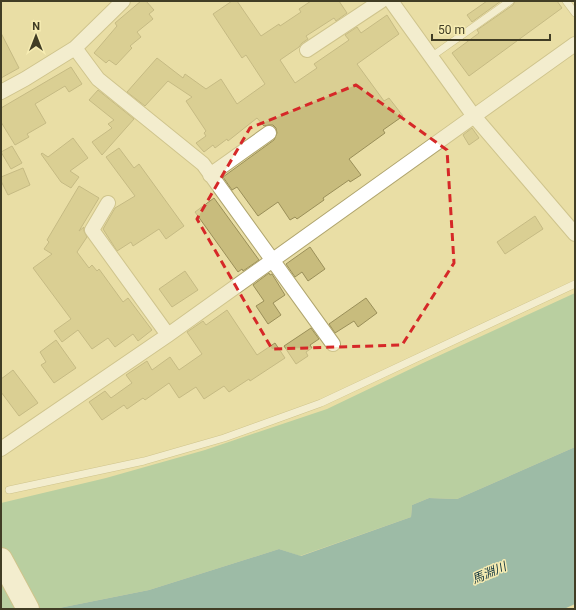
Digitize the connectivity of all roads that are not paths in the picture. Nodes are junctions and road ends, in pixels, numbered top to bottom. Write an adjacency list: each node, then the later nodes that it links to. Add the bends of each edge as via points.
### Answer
1 (123, 1): 8 (street)
2 (381, 1): 9 (street)
3 (391, 1): 10 (street)
4 (510, 1): 10 (lane)
5 (566, 1): 6 (lane)
6 (575, 13)
7 (575, 44): 12 (street)
8 (75, 48): 11 (street); 14 (street, via 98,78 203,164)
9 (307, 50)
10 (430, 57): 12 (street)
11 (1, 92)
12 (473, 115): 16 (street); 17 (street)
13 (269, 133): 14 (street)
14 (210, 175): 17 (street)
15 (108, 203): 19 (street, via 92,230)
16 (575, 234)
17 (272, 260): 19 (street); 20 (street)
18 (575, 284): 22 (lane, via 314,406 224,438 151,459)
19 (168, 335): 21 (street)
20 (333, 344)
21 (1, 449)
22 (9, 490)
23 (1, 559): 24 (main road)
24 (28, 609)

